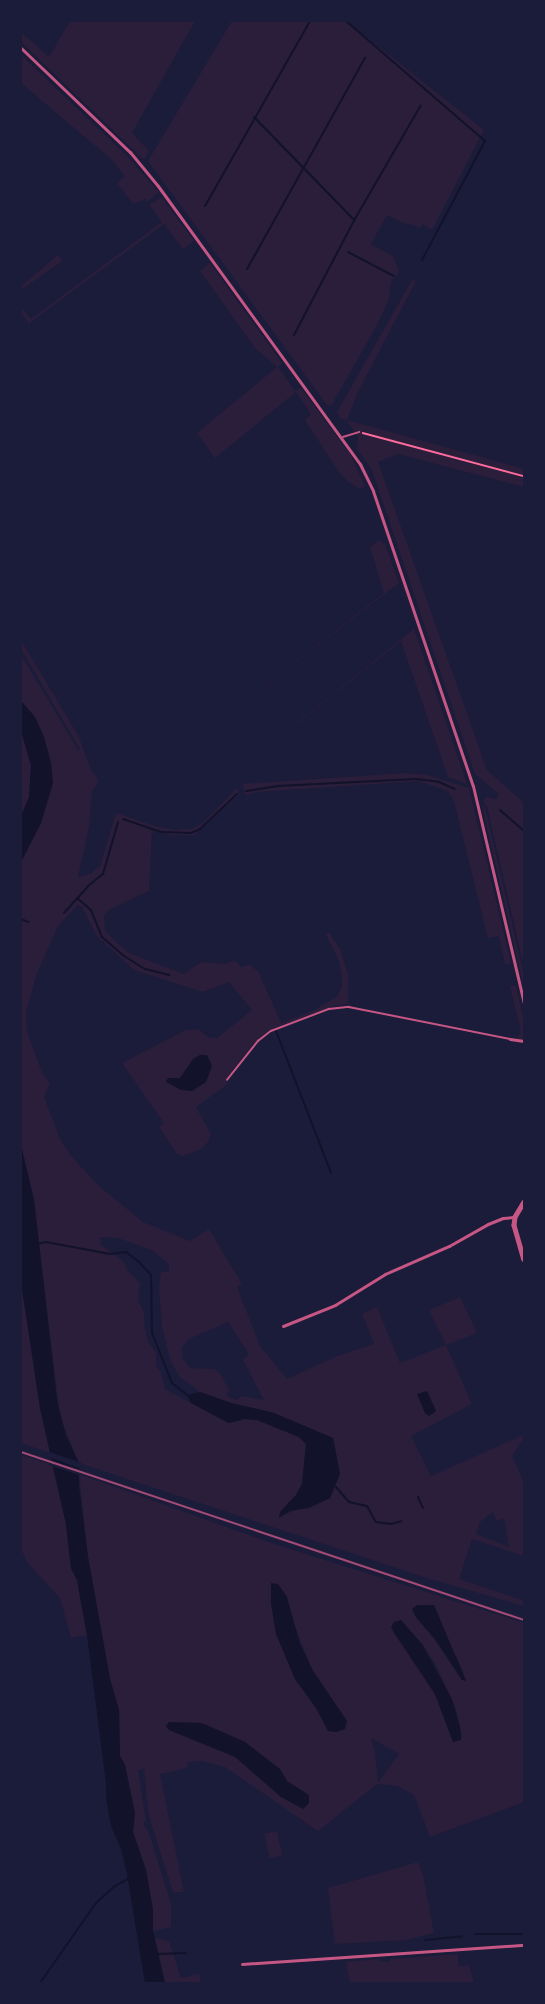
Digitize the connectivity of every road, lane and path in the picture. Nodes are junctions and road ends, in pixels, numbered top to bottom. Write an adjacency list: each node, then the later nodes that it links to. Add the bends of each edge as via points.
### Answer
1 (21, 48): 3 (street, via 130,152 158,186)
2 (359, 432): 3 (lane); 4 (path)
3 (341, 438): 5 (street, via 373,491 473,786)
4 (524, 476)
5 (524, 1003)
6 (510, 1039): 7 (street); 8 (lane, via 349,1007 329,1009 270,1031)
7 (524, 1041)
8 (226, 1080)
9 (524, 1203): 10 (street)
10 (514, 1218): 11 (street); 12 (street, via 489,1224 385,1274 335,1305)
11 (524, 1259)
12 (283, 1326)
13 (524, 1945): 14 (street)
14 (242, 1964)

